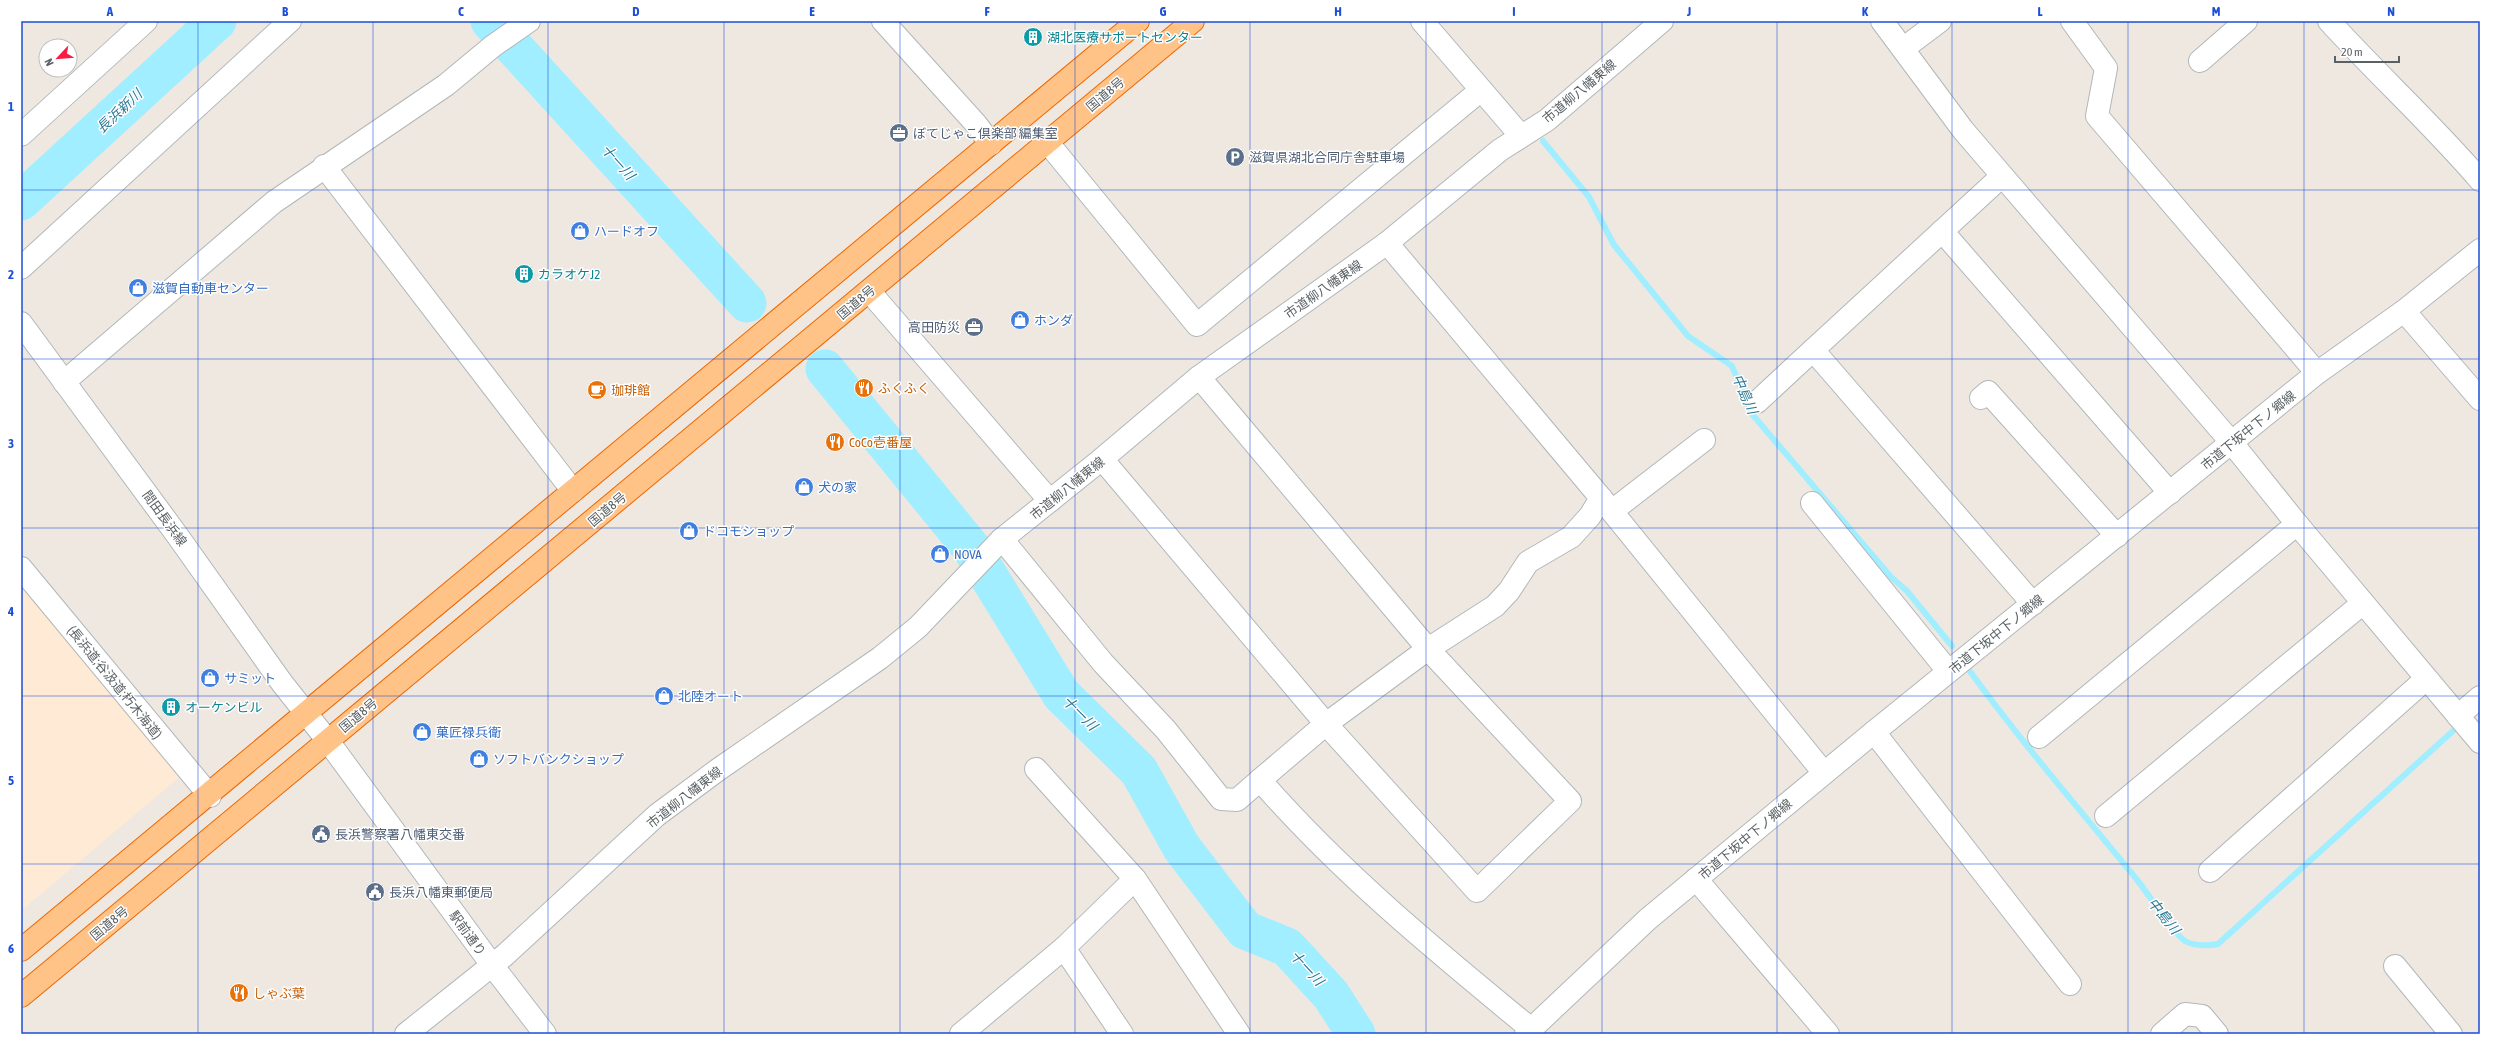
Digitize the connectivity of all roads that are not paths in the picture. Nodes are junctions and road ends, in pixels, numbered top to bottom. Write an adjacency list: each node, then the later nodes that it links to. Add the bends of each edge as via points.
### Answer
1 (146, 21): 17 (street)
2 (290, 21): 27 (street)
3 (529, 21): 21 (street, via 446,85)
4 (884, 21): 20 (street)
5 (1138, 21): 20 (highway)
6 (1193, 21): 19 (highway, 国道8号)
7 (1422, 21): 16 (street)
8 (1662, 21): 18 (street, 市道柳八幡東線, via 1547,120)
9 (1882, 21): 14 (street)
10 (1940, 21): 14 (street)
11 (2072, 21): 32 (street, via 2106,68 2097,116)
12 (2246, 21): 15 (street)
13 (2329, 21): 23 (street)
14 (1904, 48): 22 (street, via 1963,130)
15 (2200, 61)
16 (1481, 90): 18 (street); 19 (street, via 1197,325)
17 (21, 135)
18 (1521, 136): 25 (street, 市道柳八幡東線, via 1500,150)
19 (1048, 143): 28 (highway, 国道8号)
20 (991, 144): 41 (highway)
21 (324, 166): 34 (street, via 274,202); 41 (street)
22 (2002, 176): 24 (street); 39 (street)
23 (2480, 180)
24 (1942, 231): 31 (street); 42 (street)
25 (1387, 244): 33 (street, 市道柳八幡東線); 45 (street)
26 (2480, 250): 29 (street, 市道下坂中下ノ郷線)
27 (21, 268)
28 (869, 292): 43 (street); 61 (highway, 国道8号)
29 (2404, 311): 32 (street, 市道下坂中下ノ郷線); 36 (street)
30 (21, 323): 34 (street, 間田長浜線)
31 (1813, 350): 37 (street); 51 (street)
32 (2317, 373): 39 (street, 市道下坂中下ノ郷線)
33 (1199, 377): 40 (street, 市道柳八幡東線); 52 (street)
34 (64, 382): 56 (street, 間田長浜線)
35 (1981, 398): 47 (street, via 1988,392)
36 (2480, 399)
37 (1757, 402)
38 (1704, 440): 45 (street)
39 (2232, 443): 42 (street, 市道下坂中下ノ郷線); 46 (street)
40 (1102, 459): 43 (street, 市道柳八幡東線); 58 (street)
41 (573, 491): 56 (highway)
42 (2170, 493): 47 (street, 市道下坂中下ノ郷線)
43 (1050, 501): 48 (street, 市道柳八幡東線)
44 (1812, 504): 53 (street)
45 (1606, 505): 52 (street, via 1590,516 1571,537 1528,562 1509,591 1495,606); 64 (street)
46 (2297, 524): 50 (street); 60 (street)
47 (2117, 536): 51 (street, 市道下坂中下ノ郷線)
48 (1002, 539): 65 (street, via 1103,663 1166,730 1221,799 1237,800); 73 (street, 市道柳八幡東線, via 918,627 880,658 657,815)
49 (21, 568): 66 (street, (長浜道;谷汲道;朽木海道))
50 (2363, 603): 54 (street); 67 (street)
51 (2033, 604): 53 (street, 市道下坂中下ノ郷線)
52 (1428, 649): 58 (street); 58 (street, via 1570,801 1477,891)
53 (1959, 662): 59 (street, 市道下坂中下ノ郷線)
54 (2426, 678): 57 (street); 68 (street)
55 (2480, 697): 57 (street)
56 (307, 715): 61 (street, 駅前通り); 66 (highway)
57 (2458, 716): 62 (street)
58 (1326, 724): 65 (street)
59 (1874, 732): 64 (street, 市道下坂中下ノ郷線); 75 (street)
60 (2039, 737)
61 (328, 741): 73 (street, 駅前通り); 76 (highway, 国道8号)
62 (2480, 742)
63 (1036, 769): 69 (street)
64 (1824, 773): 70 (street, 市道下坂中下ノ郷線)
65 (1260, 780): 77 (street, via 1302,828 1347,872)
66 (210, 796): 72 (highway)
67 (2106, 816)
68 (2210, 871)
69 (1135, 879): 71 (street); 82 (street)
70 (1696, 879): 77 (street, 市道下坂中下ノ郷線, via 1648,919); 83 (street)
71 (1064, 948): 80 (street); 81 (street)
72 (21, 950)
73 (492, 965): 78 (street, 市道柳八幡東線); 79 (street, 駅前通り)
74 (2395, 966): 86 (street)
75 (2070, 984)
76 (21, 996)
77 (1528, 1032)
78 (406, 1034)
79 (545, 1034)
80 (961, 1034)
81 (1122, 1034)
82 (1239, 1034)
83 (1828, 1034)
84 (2162, 1034): 85 (street, via 2185,1014 2202,1016)
85 (2217, 1034)
86 (2451, 1034)

